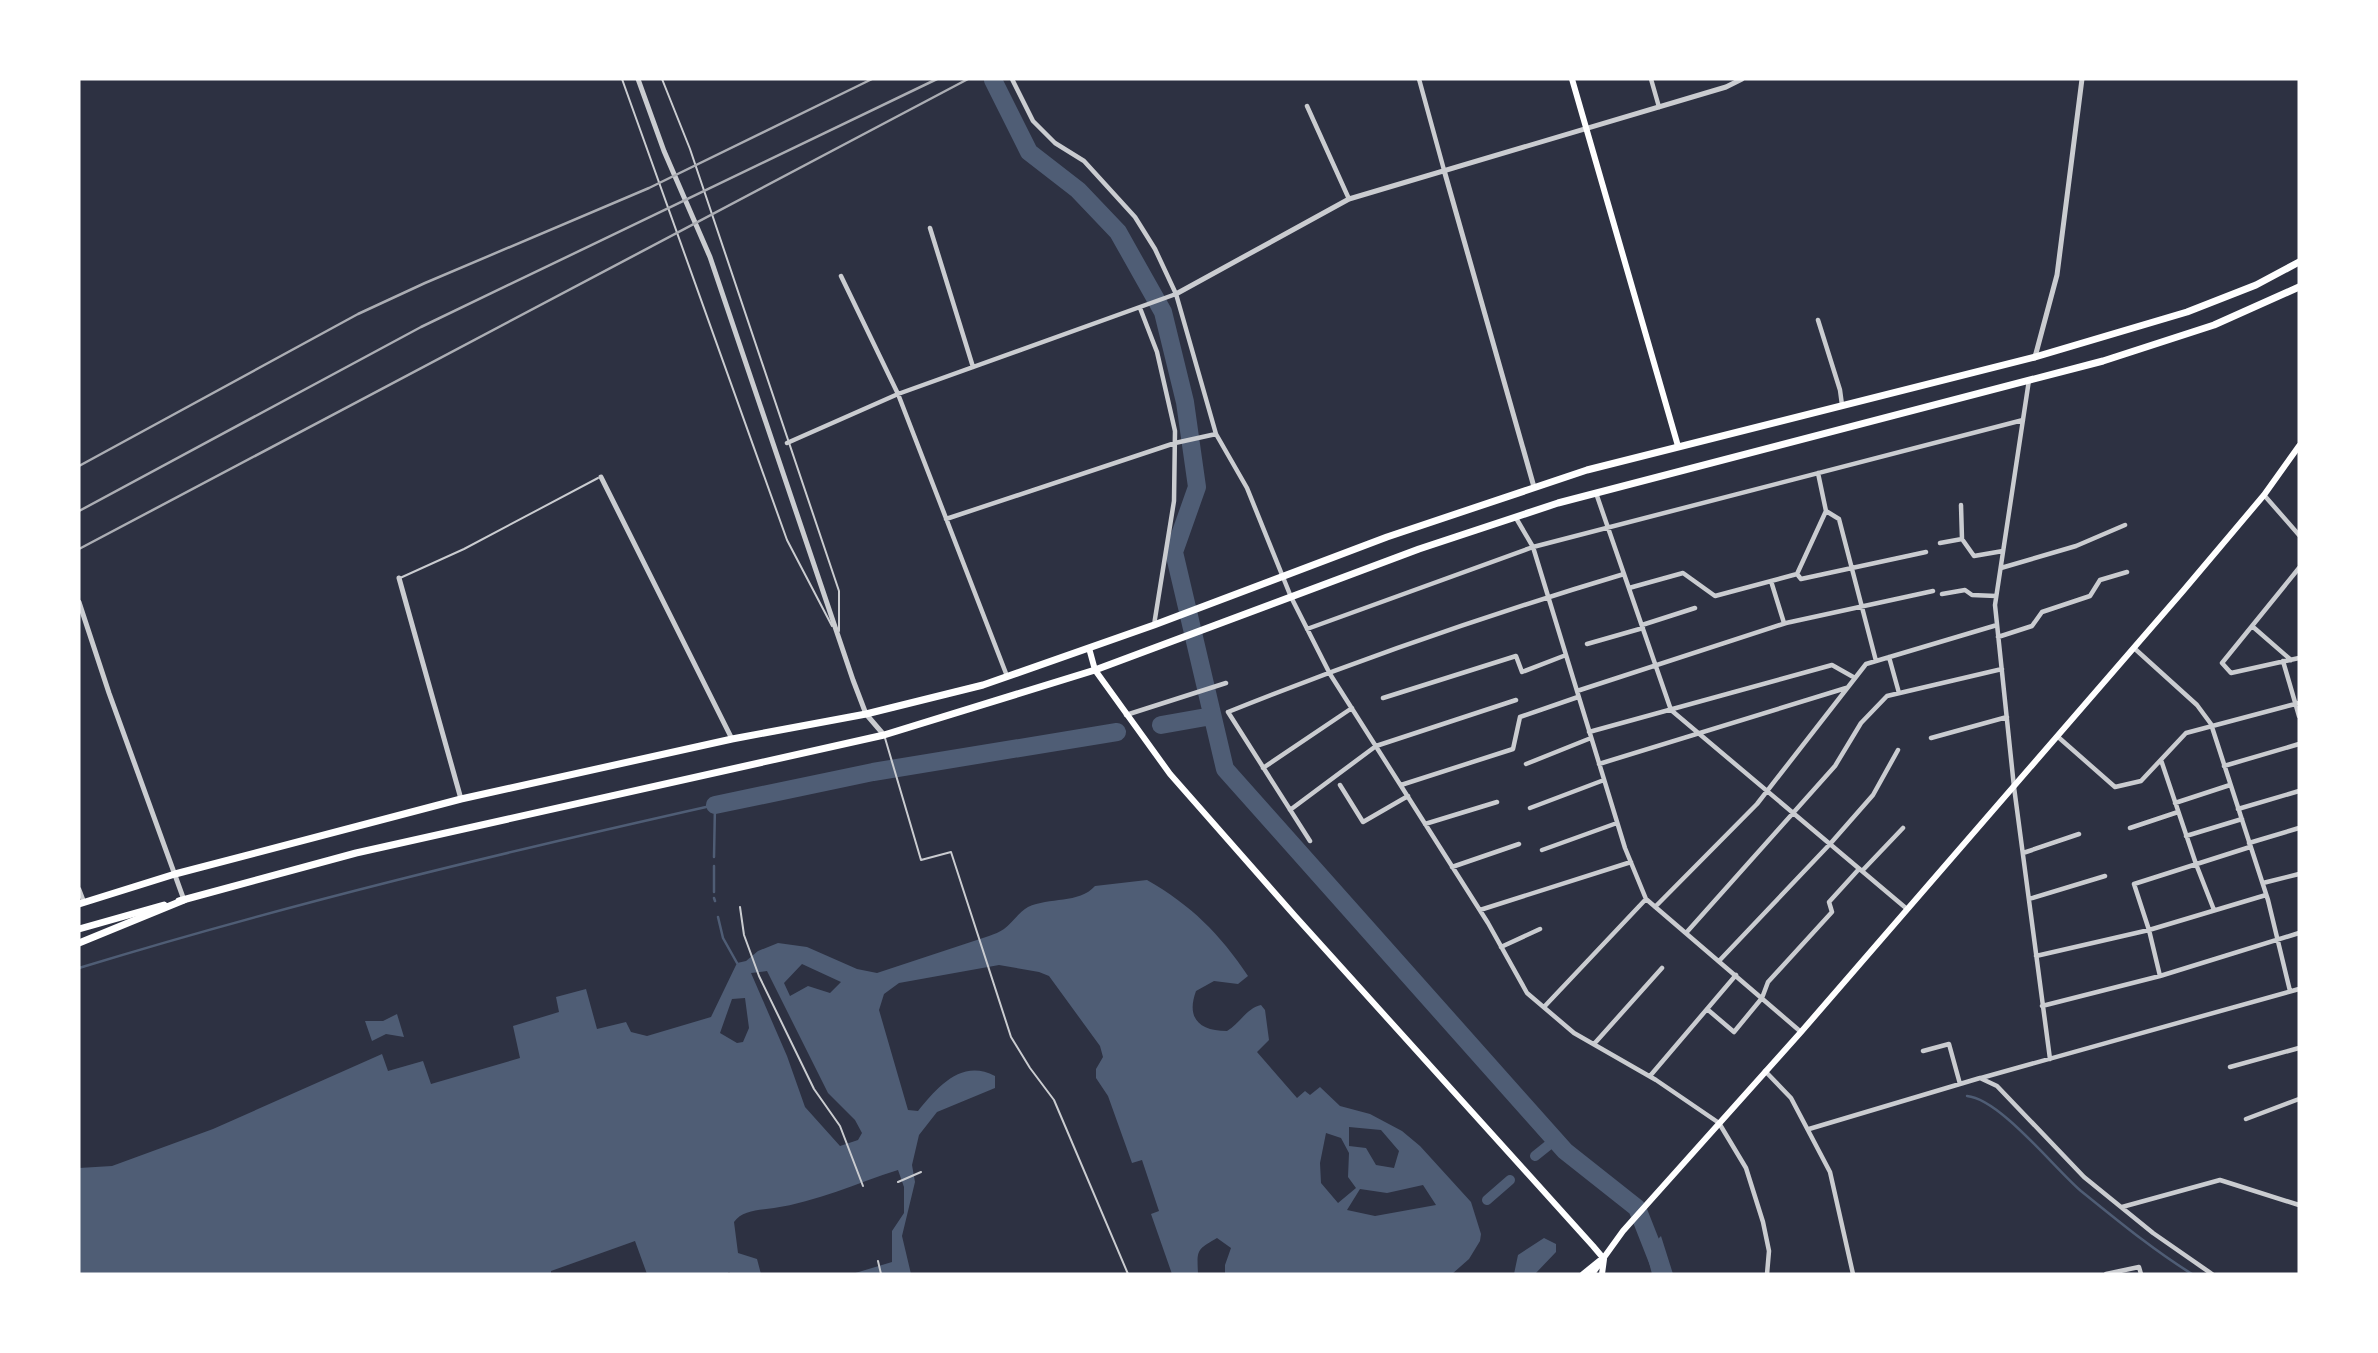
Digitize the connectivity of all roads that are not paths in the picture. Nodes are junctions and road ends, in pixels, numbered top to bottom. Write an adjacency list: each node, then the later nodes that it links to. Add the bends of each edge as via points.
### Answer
1 (622, 79): 75 (lane, via 787,540)
2 (638, 79): 75 (street, via 710,257)
3 (662, 79): 30 (lane, via 690,149)
4 (1012, 79): 19 (street, via 1033,121 1055,143 1084,161 1135,218)
5 (1419, 79): 13 (street)
6 (1572, 79): 12 (main road)
7 (1651, 79): 11 (street)
8 (1742, 79): 11 (street)
9 (2082, 79): 22 (street, via 2057,275)
10 (1307, 106): 14 (street)
11 (1659, 107): 12 (street)
12 (1587, 129): 13 (street); 31 (main road)
13 (1444, 170): 14 (street); 35 (street)
14 (1349, 199): 19 (street)
15 (930, 228): 23 (street)
16 (2299, 262): 22 (main road, via 2256,285 2186,312)
17 (841, 276): 25 (street)
18 (2299, 287): 24 (main road, via 2214,325)
19 (1176, 294): 20 (street); 28 (street)
20 (1140, 308): 23 (street); 29 (street, via 1157,352)
21 (1818, 320): 26 (street)
22 (2035, 357): 26 (main road)
23 (973, 368): 25 (street)
24 (2029, 380): 27 (street); 36 (main road)
25 (898, 394): 30 (street); 41 (street)
26 (1842, 405): 31 (main road)
27 (2023, 420): 33 (street); 48 (street)
28 (1216, 434): 29 (street); 56 (street, via 1247,488)
29 (1177, 442): 41 (street); 69 (street, via 1174,501)
30 (788, 443): 75 (lane, via 839,591)
31 (1678, 446): 35 (main road)
32 (2299, 446): 37 (main road)
33 (1818, 473): 39 (street); 43 (street)
34 (601, 477): 57 (lane); 111 (street)
35 (1534, 487): 56 (main road)
36 (1596, 493): 40 (main road); 43 (street)
37 (2264, 495): 44 (street); 77 (main road)
38 (1961, 505): 45 (street)
39 (1826, 511): 52 (street, via 1839,519); 55 (street)
40 (1516, 517): 47 (street); 63 (main road)
41 (946, 519): 89 (street)
42 (2125, 525): 50 (street, via 2076,547)
43 (1608, 528): 47 (street); 54 (street)
44 (2299, 536)
45 (1962, 539): 46 (street); 48 (street, via 1974,555)
46 (1940, 543)
47 (1533, 547): 64 (street); 73 (street)
48 (2003, 551): 50 (street)
49 (1926, 552): 52 (street)
50 (2001, 568): 62 (street)
51 (2299, 568): 71 (street)
52 (1852, 569): 55 (street, via 1801,579); 66 (street)
53 (2127, 572): 74 (street, via 2100,580 2090,596 2042,612 2032,626)
54 (1624, 573): 59 (street); 64 (street)
55 (1797, 574): 58 (street)
56 (1283, 576): 63 (street); 69 (main road)
57 (399, 578): 128 (street)
58 (1771, 581): 59 (street, via 1716,596 1683,573); 68 (street)
59 (1629, 588): 72 (street)
60 (1933, 591): 66 (street)
61 (1942, 594): 62 (street, via 1965,590 1972,595)
62 (1996, 596): 70 (street)
63 (1291, 597): 73 (street); 87 (main road)
64 (1547, 597): 79 (street); 88 (street)
65 (79, 602): 154 (street)
66 (1861, 606): 68 (street); 83 (street)
67 (1695, 608): 72 (street)
68 (1784, 623): 85 (street)
69 (1154, 625): 78 (main road)
70 (1997, 625): 74 (street); 80 (street)
71 (2252, 626): 82 (street); 84 (street, via 2222,663 2231,673)
72 (1642, 627): 76 (street); 85 (street)
73 (1307, 629): 88 (street)
74 (1998, 637): 86 (street)
75 (839, 639): 101 (street)
76 (1587, 644)
77 (2134, 647): 105 (street, via 2197,705); 109 (main road)
78 (1089, 648): 87 (main road); 89 (main road)
79 (1566, 655): 93 (street); 96 (street, via 1522,672 1516,656)
80 (1889, 657): 83 (street); 94 (street)
81 (2299, 658): 82 (street)
82 (2291, 660): 84 (street)
83 (1875, 661): 90 (street, via 1866,664)
84 (2283, 661): 103 (street)
85 (1656, 665): 93 (street); 100 (street)
86 (2002, 669): 94 (street); 104 (street)
87 (1096, 670): 102 (main road); 107 (main road)
88 (1329, 671): 99 (street); 119 (street, via 1228,712)
89 (1007, 677): 101 (main road)
90 (1855, 678): 92 (street); 100 (street, via 1832,665)
91 (1226, 683): 102 (street)
92 (1847, 688): 106 (street); 125 (street)
93 (1577, 691): 95 (street)
94 (1899, 693): 135 (street, via 1887,696 1861,723 1835,766)
95 (1579, 697): 108 (street); 122 (street, via 1520,717 1513,749)
96 (1383, 698)
97 (1516, 700): 113 (street)
98 (2299, 703): 105 (street)
99 (1352, 708): 113 (street); 119 (street)
100 (1671, 710): 106 (street); 108 (street)
101 (866, 714): 107 (street); 111 (main road)
102 (1126, 715): 207 (main road, via 1170,774)
103 (2299, 716)
104 (2007, 718): 110 (street); 124 (street)
105 (2212, 727): 115 (street, via 2186,733); 118 (street)
106 (1699, 733): 117 (street); 125 (street)
107 (884, 735): 162 (main road, via 356,853); 210 (lane, via 921,860 951,852 1011,1037 1054,1100)
108 (1590, 735): 116 (street); 117 (street)
109 (2057, 736): 115 (street, via 2115,787 2141,781); 124 (main road)
110 (1931, 738)
111 (733, 739): 128 (main road)
112 (2299, 744): 118 (street)
113 (1376, 746): 122 (street); 133 (street)
114 (1898, 750): 146 (street, via 1873,795)
115 (2161, 760): 130 (street)
116 (1526, 764)
117 (1599, 764): 120 (street)
118 (2224, 766): 123 (street)
119 (1263, 768): 133 (street)
120 (1604, 780): 131 (street); 137 (street)
121 (1340, 785): 127 (street, via 1363,822)
122 (1401, 785): 127 (street)
123 (2230, 785): 130 (street); 132 (street)
124 (2014, 787): 149 (street); 166 (main road)
125 (1767, 791): 135 (street); 165 (street)
126 (2299, 791): 132 (street)
127 (1408, 796): 138 (street)
128 (461, 799): 154 (main road)
129 (1497, 802): 138 (street)
130 (2175, 803): 134 (street)
131 (1530, 808)
132 (2238, 809): 136 (street)
133 (1290, 810): 144 (street)
134 (2178, 812): 140 (street); 143 (street)
135 (1793, 813): 146 (street); 172 (street)
136 (2242, 819): 143 (street); 147 (street)
137 (1617, 823): 148 (street); 150 (street)
138 (1425, 824): 152 (street)
139 (1903, 828): 153 (street)
140 (2130, 828)
141 (2299, 828): 147 (street)
142 (2079, 834): 149 (street)
143 (2186, 836): 151 (street)
144 (1310, 841)
145 (1519, 844): 152 (street)
146 (1830, 844): 153 (street); 178 (street)
147 (2249, 845): 151 (street); 157 (street)
148 (1542, 850)
149 (2023, 853): 161 (street)
150 (1631, 862): 160 (street); 168 (street)
151 (2196, 864): 167 (street); 171 (street, via 2134,884)
152 (1452, 867): 168 (street)
153 (1861, 870): 166 (street); 184 (street, via 1829,902 1832,912 1768,982)
154 (175, 874): 162 (street); 163 (main road)
155 (2299, 874): 157 (street)
156 (2105, 876): 161 (street)
157 (2263, 883): 159 (street)
158 (79, 889): 163 (street)
159 (2266, 895): 167 (street); 174 (street)
160 (1646, 899): 165 (street); 186 (street)
161 (2029, 899): 177 (street)
162 (184, 900): 169 (main road); 175 (main road)
163 (81, 903)
164 (740, 907): 204 (lane, via 744,935 759,976 814,1089 840,1126)
165 (1655, 907): 172 (street)
166 (1907, 909): 188 (main road)
167 (2214, 910): 171 (street)
168 (1480, 911): 176 (street)
169 (79, 929)
170 (1540, 929): 176 (street)
171 (2149, 930): 177 (street); 181 (street)
172 (1686, 933): 178 (street)
173 (2299, 933): 174 (street)
174 (2278, 940): 181 (street); 183 (street)
175 (79, 943)
176 (1502, 947): 186 (street, via 1527,993)
177 (2036, 956): 185 (street)
178 (1719, 961): 180 (street)
179 (1662, 968): 189 (street)
180 (1736, 975): 184 (street); 187 (street)
181 (2160, 976): 185 (street)
182 (2299, 989): 183 (street)
183 (2290, 991): 192 (street)
184 (1762, 998): 187 (street, via 1734,1032); 188 (street)
185 (2042, 1006): 192 (street)
186 (1544, 1007): 189 (street)
187 (1707, 1009): 195 (street)
188 (1801, 1032): 194 (main road)
189 (1594, 1044): 195 (street)
190 (2299, 1048): 193 (street)
191 (1923, 1051): 197 (street, via 1949,1044)
192 (2050, 1059): 196 (street)
193 (2230, 1066)
194 (1765, 1071): 200 (main road); 201 (street, via 1791,1098)
195 (1650, 1076): 200 (street)
196 (1980, 1078): 197 (street); 206 (street, via 1997,1086 2084,1177)
197 (1960, 1084): 201 (street)
198 (2299, 1099): 199 (street)
199 (2246, 1119)
200 (1719, 1123): 207 (main road, via 1623,1231); 214 (street, via 1746,1168 1763,1222)
201 (1809, 1129): 215 (street, via 1830,1172)
202 (921, 1172): 203 (lane)
203 (898, 1182)
204 (863, 1186)
205 (2299, 1205): 206 (street, via 2220,1181)
206 (2121, 1208): 218 (street)
207 (1604, 1259): 211 (main road); 212 (main road); 213 (main road)
208 (878, 1261): 209 (lane)
209 (881, 1274)
210 (1128, 1274)
211 (1583, 1274)
212 (1592, 1274)
213 (1602, 1274)
214 (1768, 1274)
215 (1853, 1274)
216 (2106, 1274): 217 (street, via 2139,1267)
217 (2141, 1274)
218 (2212, 1274)

